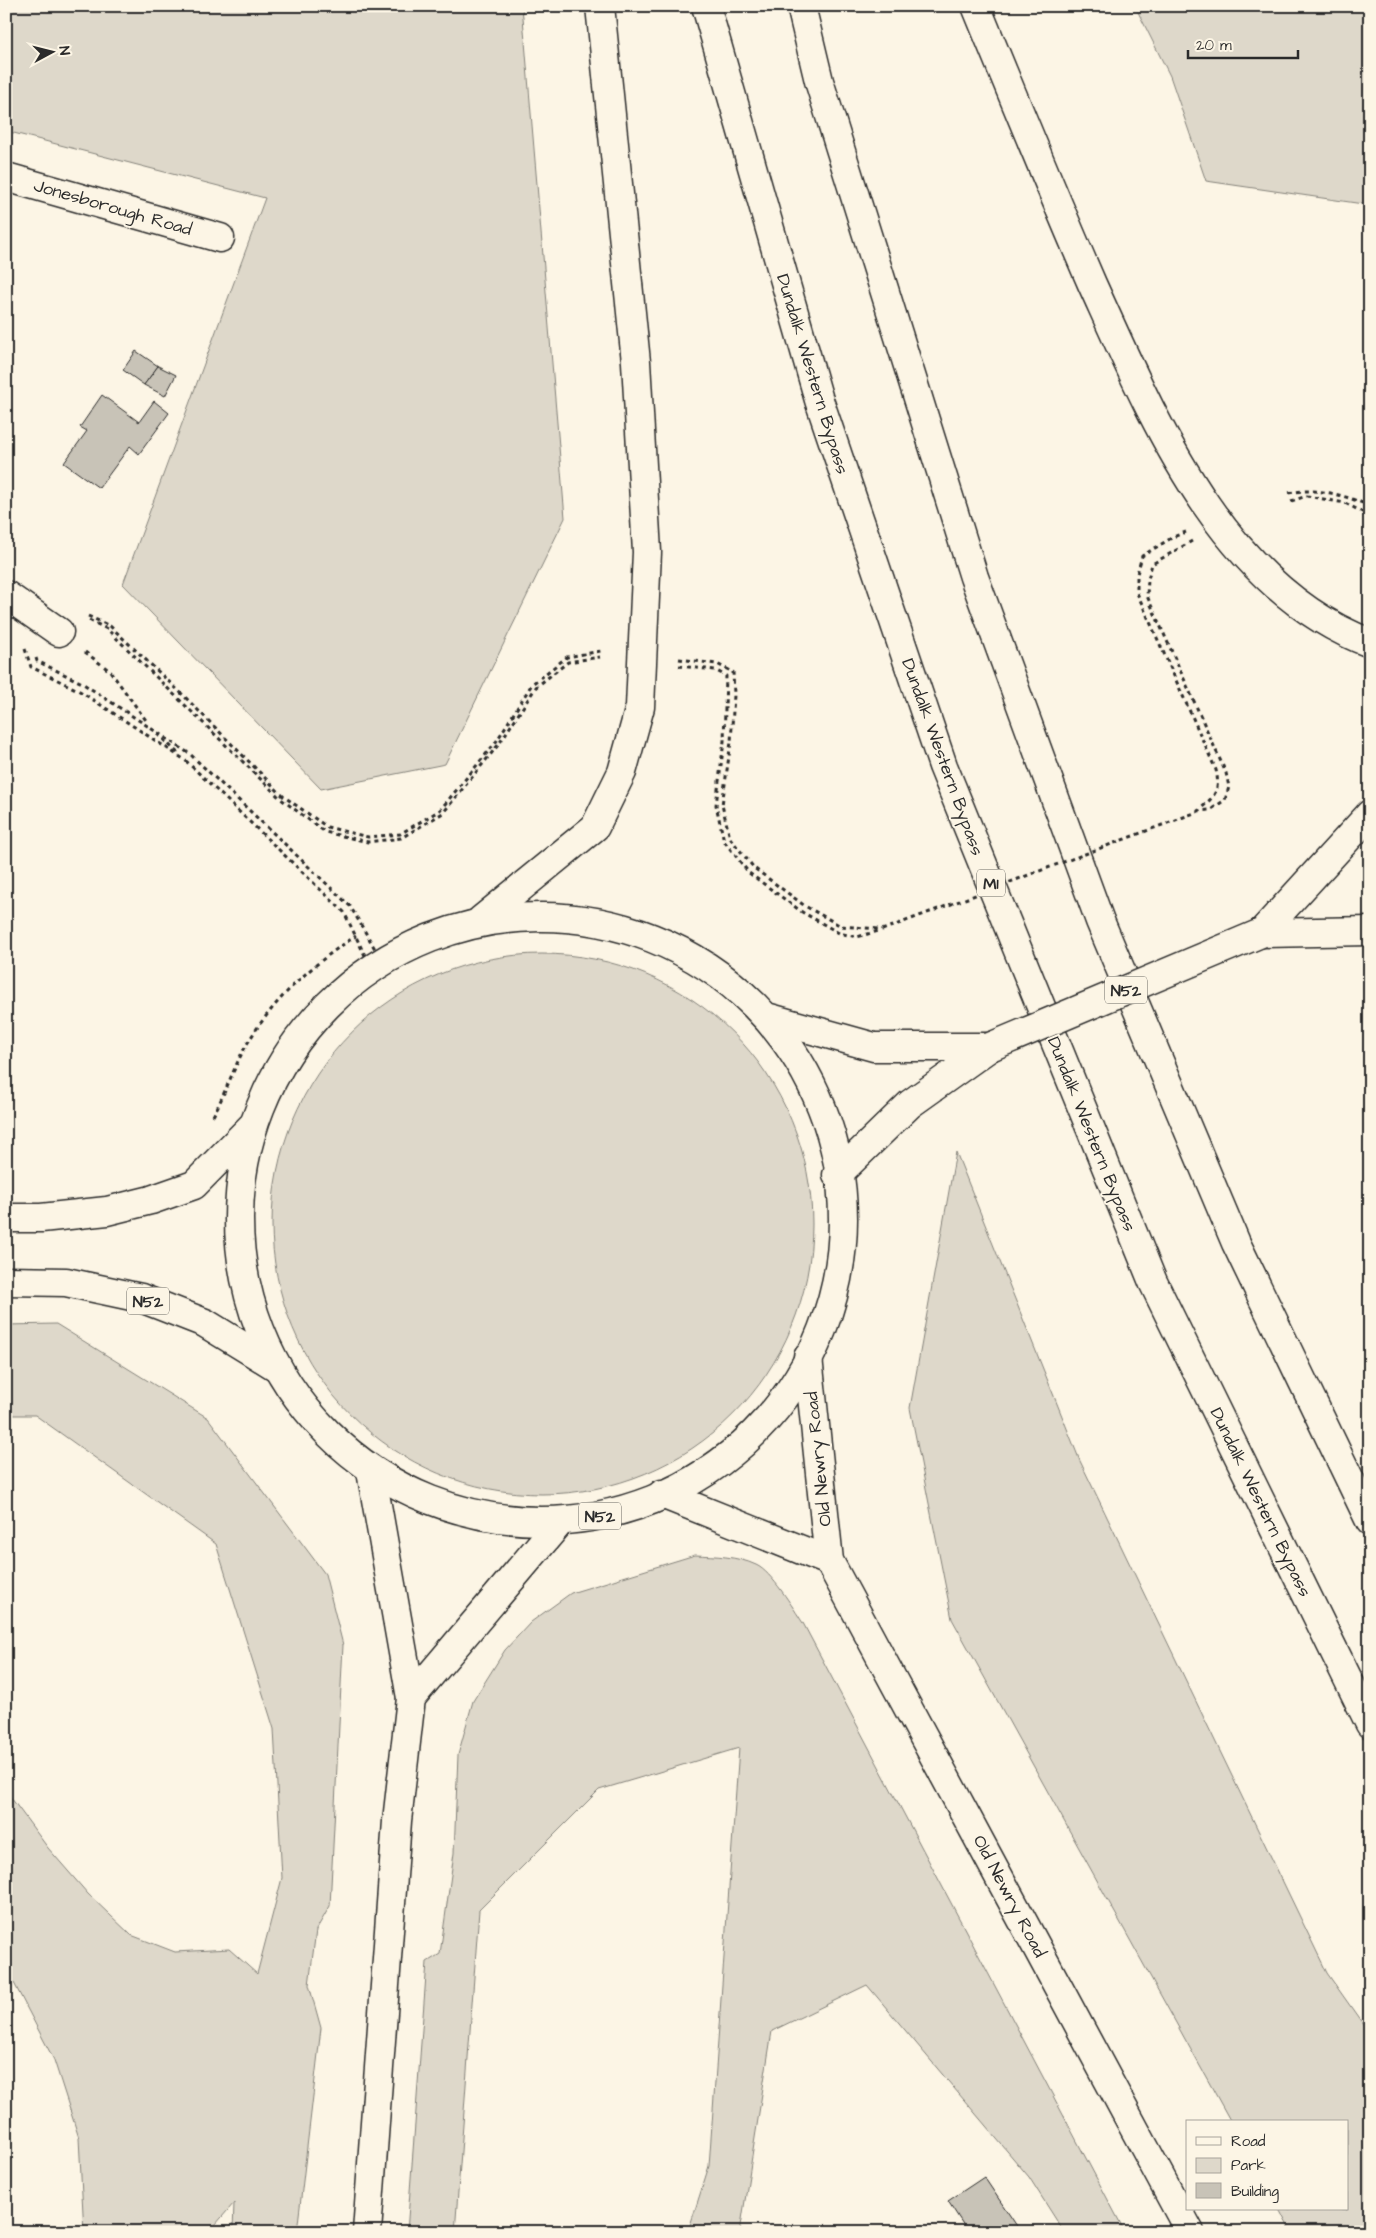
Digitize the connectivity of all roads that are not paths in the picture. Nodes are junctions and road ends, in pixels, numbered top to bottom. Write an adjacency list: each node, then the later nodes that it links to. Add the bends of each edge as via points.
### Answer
1 (600, 6): 11 (main road, via 636,362 647,542 640,708 622,772 595,827)
2 (706, 6): 28 (main road, Dundalk Western Bypass / M1, via 819,400 943,766 1153,1282)
3 (801, 6): 24 (main road, via 819,81 974,577 1096,912 1236,1243)
4 (976, 6): 9 (main road, via 1047,183 1136,382 1189,481 1253,565 1307,612)
5 (6, 177): 6 (main road, Jonesborough Road)
6 (220, 238)
7 (7, 595): 8 (main road)
8 (50, 625)
9 (1370, 643)
10 (1370, 814): 13 (main road, N52)
11 (481, 920): 14 (main road, N52, via 581,916 647,933 705,962); 16 (main road, N52, via 376,963 304,1027)
12 (1370, 931): 13 (main road, N52)
13 (1261, 933): 15 (main road, N52, bridge)
14 (770, 1018): 15 (main road, N52, via 874,1048); 17 (main road, N52, via 824,1109)
15 (990, 1047): 17 (main road, N52, via 910,1104)
16 (251, 1127): 18 (main road, N52, via 194,1185 151,1200 106,1210 41,1218); 21 (main road, N52, via 239,1186 241,1272)
17 (837, 1174): 20 (main road, N52, via 844,1217 831,1310)
18 (6, 1218)
19 (6, 1281): 21 (main road, N52, via 66,1282 141,1298 205,1323)
20 (808, 1357): 23 (main road, N52, via 790,1393 752,1438 698,1480); 26 (main road, Old Newry Road)
21 (275, 1366): 22 (main road, N52, via 310,1417)
22 (371, 1472): 25 (main road, N52, via 450,1509); 27 (main road)
23 (662, 1494): 25 (main road, N52, via 616,1514); 26 (main road, Old Newry Road)
24 (1370, 1521)
25 (559, 1523): 27 (main road)
26 (829, 1561): 30 (main road, Old Newry Road)
27 (411, 1698): 29 (main road, via 397,1822)
28 (1370, 1724)
29 (367, 2232)
30 (1190, 2232)

